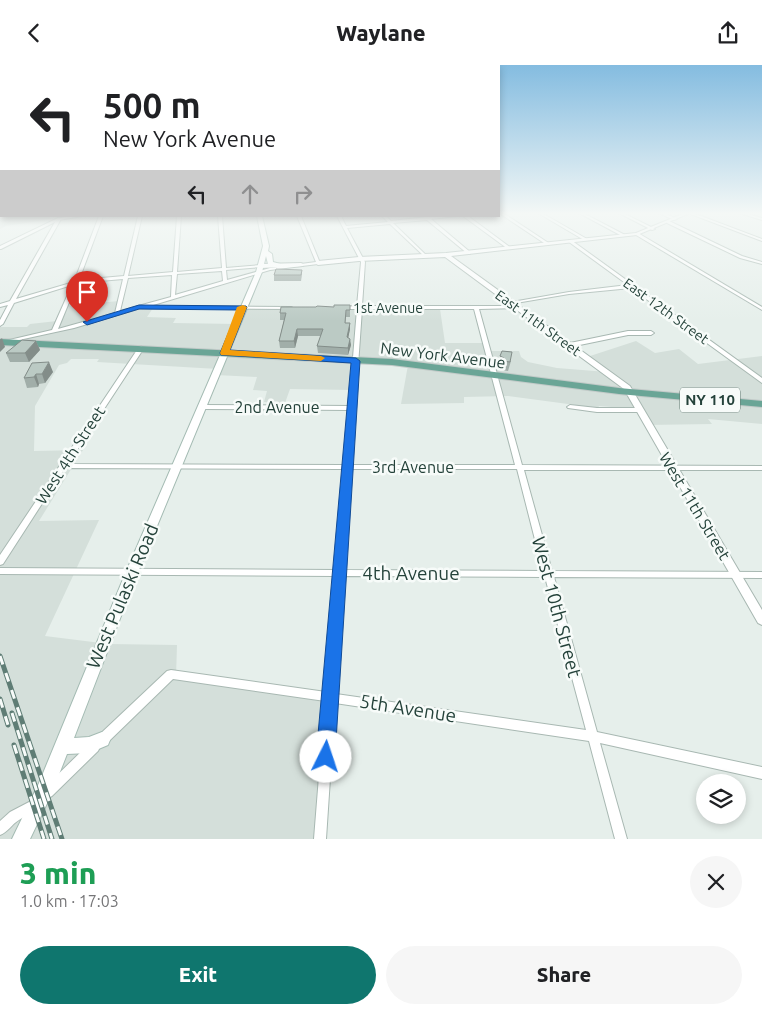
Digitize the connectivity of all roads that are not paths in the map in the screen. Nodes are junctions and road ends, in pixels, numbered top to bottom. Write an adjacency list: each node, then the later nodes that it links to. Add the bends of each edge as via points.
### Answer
1 (42, 249): 31 (street)
2 (88, 249): 28 (street)
3 (132, 249): 26 (street)
4 (177, 249): 25 (street)
5 (222, 249): 23 (street)
6 (312, 249): 19 (street)
7 (357, 249): 18 (street)
8 (418, 249): 17 (street)
9 (464, 249): 15 (street)
10 (500, 249): 15 (street)
11 (581, 249): 29 (street, East 12th Street)
12 (661, 249): 40 (street)
13 (725, 249): 20 (street)
14 (265, 252): 21 (main road, via 269,253 270,263); 24 (main road, West Pulaski Road)
15 (469, 253): 16 (street)
16 (446, 255): 17 (street); 32 (street, East 11th Street)
17 (425, 256): 18 (street)
18 (362, 259): 19 (street); 38 (street)
19 (318, 263): 22 (street)
20 (762, 263)
21 (280, 265): 22 (street); 24 (street)
22 (302, 265): 24 (street)
23 (224, 269): 24 (street); 25 (street); 27 (street)
24 (260, 269): 27 (street); 35 (main road, West Pulaski Road)
25 (175, 273): 26 (street); 30 (street)
26 (126, 277): 28 (street); 41 (street)
27 (224, 281): 30 (street)
28 (75, 282): 31 (street); 43 (street)
29 (633, 286): 32 (street, 1st Avenue, via 568,293); 51 (street, East 12th Street)
30 (173, 297): 34 (street)
31 (13, 302): 33 (street); 42 (street)
32 (514, 305): 39 (street, 1st Avenue); 46 (street, East 11th Street)
33 (0, 306)
34 (139, 307): 35 (street); 41 (street)
35 (243, 307): 36 (street); 48 (main road, West Pulaski Road)
36 (302, 308)
37 (331, 308): 38 (street, 1st Avenue)
38 (360, 308): 39 (street, 1st Avenue); 49 (street)
39 (476, 308): 50 (street, West 10th Street)
40 (762, 309)
41 (117, 314): 43 (street)
42 (0, 324)
43 (54, 331): 45 (street)
44 (651, 333): 46 (street, via 628,333)
45 (3, 342): 47 (main road, New York Avenue / NY 110)
46 (570, 345): 52 (street, East 11th Street, via 624,385)
47 (141, 348): 48 (main road, New York Avenue / NY 110); 58 (street, West 4th Street)
48 (224, 353): 49 (main road, New York Avenue / NY 110); 54 (main road, West Pulaski Road)
49 (356, 361): 50 (main road, New York Avenue / NY 110, via 392,362); 55 (street)
50 (495, 376): 52 (main road, New York Avenue / NY 110); 61 (street, West 10th Street)
51 (762, 381)
52 (629, 393): 53 (main road, New York Avenue / NY 110); 57 (street, West 11th Street)
53 (762, 404)
54 (201, 407): 55 (street, 2nd Avenue); 59 (main road, West Pulaski Road)
55 (352, 407): 60 (street)
56 (570, 407): 57 (street)
57 (638, 410): 62 (street, West 11th Street)
58 (63, 466): 59 (street, 3rd Avenue); 64 (street, West 4th Street)
59 (177, 467): 60 (street, 3rd Avenue); 66 (main road, West Pulaski Road)
60 (348, 467): 61 (street, 3rd Avenue); 67 (street)
61 (520, 467): 62 (street, 3rd Avenue); 68 (street, West 10th Street)
62 (672, 467): 63 (street, 3rd Avenue); 69 (street, West 11th Street)
63 (762, 468)
64 (0, 562)
65 (0, 571): 66 (street, 4th Avenue)
66 (132, 572): 67 (street, 4th Avenue); 75 (main road, West Pulaski Road)
67 (340, 573): 68 (street, 4th Avenue); 72 (street)
68 (549, 574): 69 (street, 4th Avenue); 73 (street, West 10th Street)
69 (736, 575): 70 (street, 4th Avenue); 71 (street, West 11th Street)
70 (762, 575)
71 (762, 620)
72 (330, 696): 73 (street, 5th Avenue); 74 (street, 5th Avenue, via 172,674); 80 (street)
73 (592, 736): 76 (street, 5th Avenue); 81 (street, West 10th Street)
74 (102, 739): 75 (main road, via 89,745); 77 (street, 5th Avenue)
75 (61, 746): 77 (main road, West Pulaski Road)
76 (762, 773)
77 (40, 799): 78 (street, 5th Avenue); 79 (main road, West Pulaski Road)
78 (0, 829)
79 (21, 839)
80 (320, 839)
81 (621, 839)

